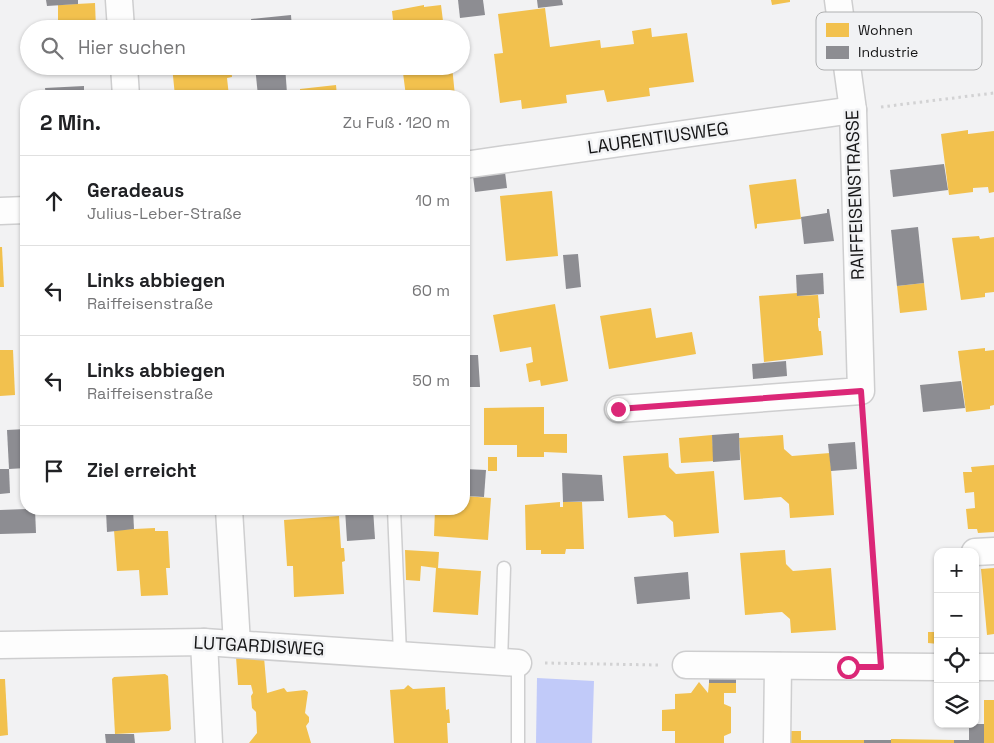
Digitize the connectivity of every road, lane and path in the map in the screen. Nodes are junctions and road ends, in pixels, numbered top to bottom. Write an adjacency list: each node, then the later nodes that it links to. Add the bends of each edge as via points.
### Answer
1 (120, 0): 2 (street)
2 (121, 20)
3 (848, 70): 7 (street, RAIFFEISENSTRASSE)
4 (125, 75): 5 (street)
5 (126, 90)
6 (994, 92): 7 (path)
7 (853, 110): 8 (street, LAURENTIUSWEG); 11 (street, RAIFFEISENSTRASSE)
8 (470, 164)
9 (20, 210): 10 (street)
10 (0, 211)
11 (861, 391): 12 (street); 25 (path)
12 (618, 409)
13 (229, 515): 19 (street)
14 (394, 515): 21 (lane)
15 (994, 551): 16 (street)
16 (979, 552)
17 (504, 568): 22 (lane)
18 (204, 642): 19 (street, LUTGARDISWEG); 20 (street, LUTGARDISWEG); 29 (street)
19 (237, 644): 21 (street, LUTGARDISWEG)
20 (0, 645)
21 (400, 654): 22 (street, LUTGARDISWEG)
22 (509, 662): 23 (path); 30 (lane)
23 (686, 665): 24 (street)
24 (778, 666): 25 (street); 31 (street)
25 (881, 667): 26 (street)
26 (934, 667)
27 (979, 667): 28 (street)
28 (994, 667)
29 (209, 743)
30 (518, 743)
31 (777, 743)

